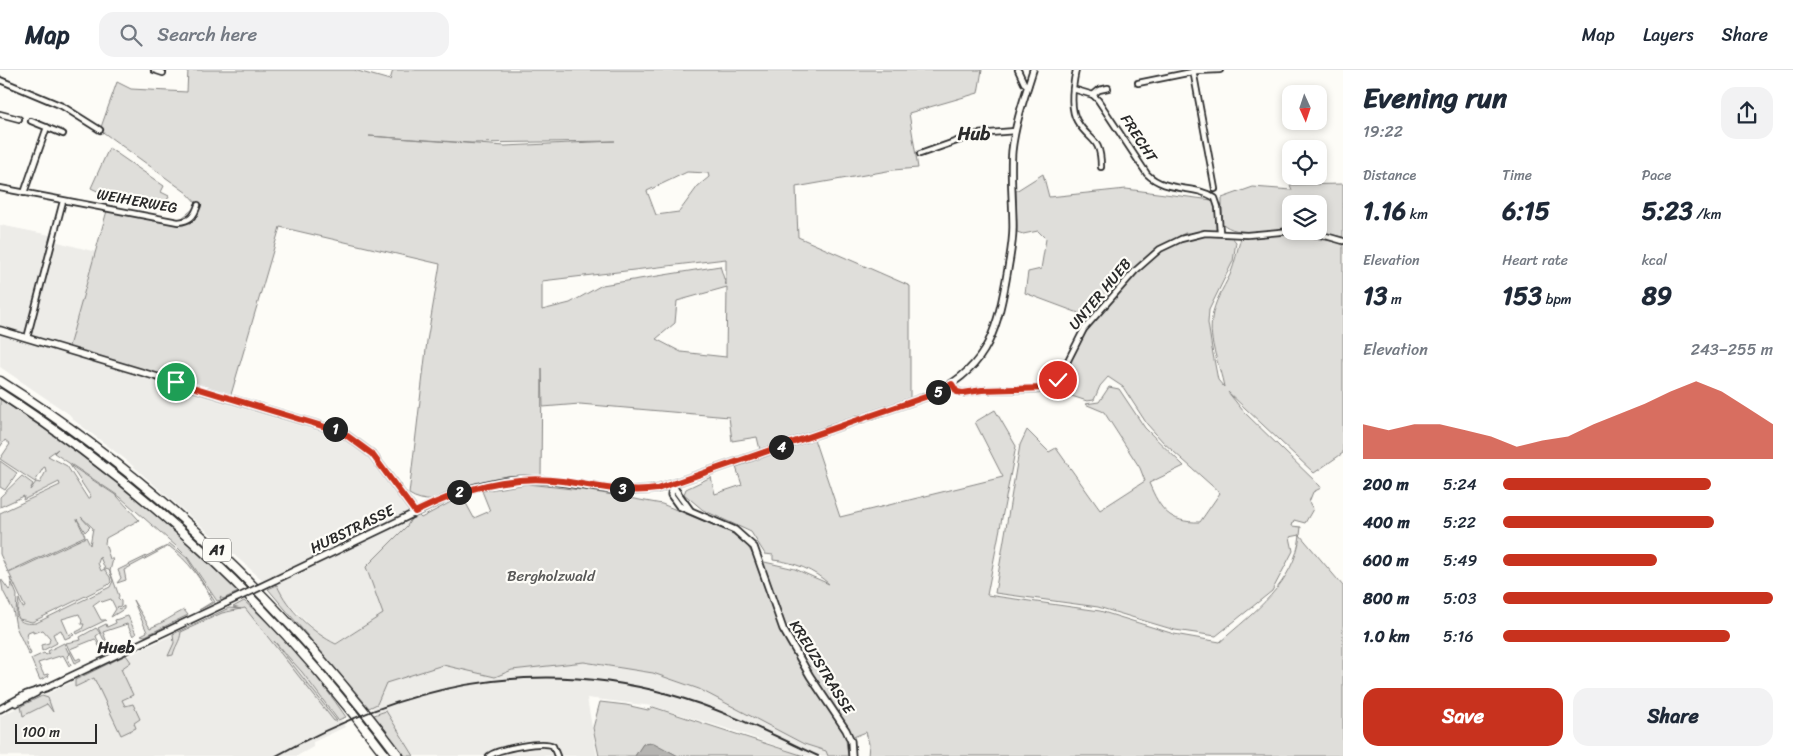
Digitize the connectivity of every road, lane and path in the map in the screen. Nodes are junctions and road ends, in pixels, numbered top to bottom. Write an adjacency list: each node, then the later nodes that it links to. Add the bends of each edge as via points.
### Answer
1 (154, 70): 7 (street)
2 (1018, 70): 10 (street)
3 (1033, 70): 10 (street)
4 (1076, 70): 12 (street)
5 (1220, 70): 6 (street)
6 (1193, 71): 9 (street); 24 (street)
7 (162, 73)
8 (0, 80): 18 (street, via 62,106)
9 (1138, 83)
10 (1028, 86): 19 (street)
11 (1108, 88): 13 (street)
12 (1073, 89): 13 (street); 22 (street, via 1074,115 1100,149)
13 (1093, 95): 28 (street, FRECHT, via 1152,178 1215,198)
14 (0, 114): 15 (street)
15 (19, 119)
16 (30, 121): 17 (street)
17 (48, 128): 20 (street); 25 (street)
18 (100, 130)
19 (1015, 131): 21 (street, via 977,134); 35 (street, via 1011,169 1013,229 999,317 981,357)
20 (63, 134)
21 (920, 154)
22 (1101, 167)
23 (0, 188): 25 (street, WEIHERWEG)
24 (1216, 189)
25 (24, 193): 26 (street, WEIHERWEG)
26 (63, 201): 27 (street, WEIHERWEG, via 178,222 194,216); 33 (street)
27 (198, 205)
28 (1220, 232): 29 (street, UNTER HUEB, via 1247,235); 35 (street, UNTER HUEB, via 1181,239 1150,256 1084,329 1053,386 963,393 957,392)
29 (1282, 232)
30 (1327, 236): 31 (street, UNTER HUEB)
31 (1343, 241)
32 (0, 330): 33 (street, HUBSTRASSE)
33 (27, 338): 38 (street, HUBSTRASSE, via 342,432 372,454)
34 (0, 382): 41 (highway, A1, via 105,454 208,541 310,645)
35 (952, 384): 37 (street, via 928,396)
36 (0, 393): 40 (highway, A1, via 110,470 207,553 296,644)
37 (672, 485): 38 (street, via 636,490 541,479 510,480 470,488); 44 (street, KREUZSTRASSE, via 691,511 735,530 754,547 781,624 846,730)
38 (415, 512): 39 (street, HUBSTRASSE, bridge)
39 (0, 709)
40 (386, 756)
41 (399, 756)
42 (489, 756): 43 (street, via 544,743 553,746)
43 (557, 756)
44 (852, 756)

